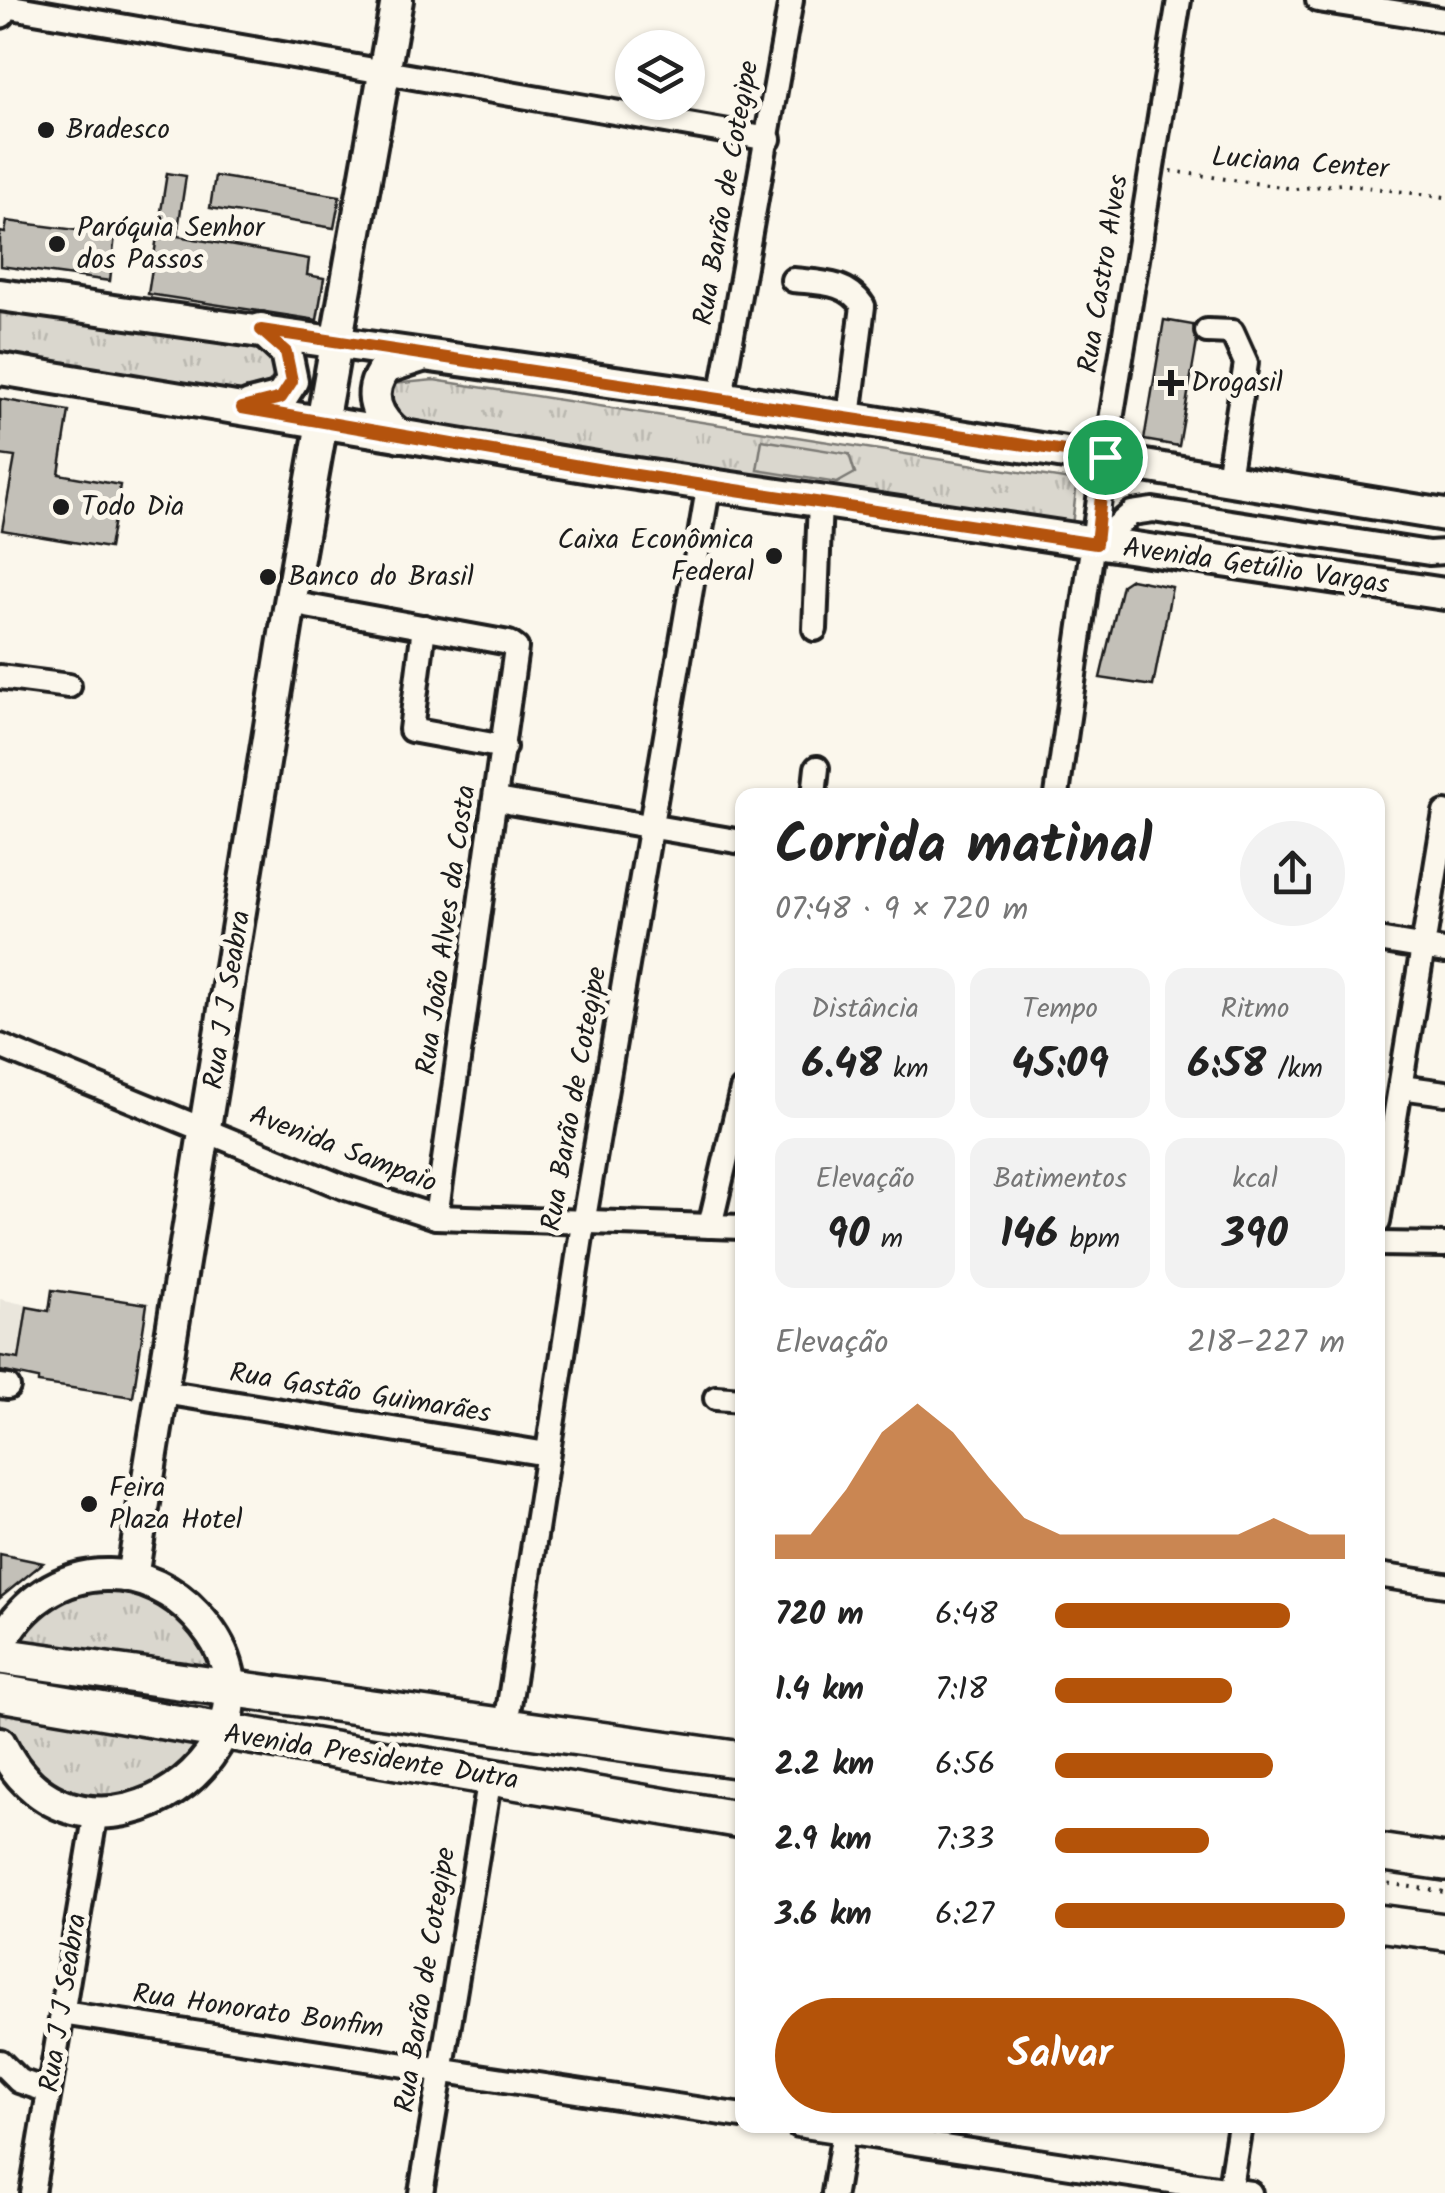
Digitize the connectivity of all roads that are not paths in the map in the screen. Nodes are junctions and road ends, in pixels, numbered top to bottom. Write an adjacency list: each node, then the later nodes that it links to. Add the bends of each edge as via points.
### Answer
1 (397, 0): 7 (main road, Rua J J Seabra)
2 (792, 0): 8 (street, Rua Barão de Cotegipe)
3 (1178, 0): 21 (street, Rua Castro Alves)
4 (1318, 0): 6 (street)
5 (1, 6): 7 (street)
6 (1445, 20)
7 (386, 74): 8 (street); 13 (main road, Rua J J Seabra)
8 (769, 138): 16 (street, Rua Barão de Cotegipe)
9 (793, 280): 18 (street, via 837,285 862,306)
10 (0, 295): 11 (main road)
11 (261, 330): 13 (main road); 17 (main road, via 286,352 292,381 281,398)
12 (1208, 331): 22 (street, via 1232,332 1246,362)
13 (335, 340): 14 (main road); 19 (main road, Rua J J Seabra)
14 (420, 357): 16 (main road); 20 (main road, via 385,368 374,390 377,411)
15 (0, 369): 17 (main road, Avenida Getúlio Vargas)
16 (721, 397): 18 (main road)
17 (242, 408): 19 (main road, Avenida Getúlio Vargas)
18 (849, 417): 21 (main road)
19 (322, 422): 20 (main road, Avenida Getúlio Vargas); 29 (main road, Rua J J Seabra)
20 (400, 436): 23 (main road, Avenida Getúlio Vargas)
21 (1105, 457): 22 (main road); 26 (street, Rua Castro Alves)
22 (1228, 478): 25 (main road)
23 (709, 483): 24 (main road, Avenida Getúlio Vargas); 40 (street, Rua Barão de Cotegipe)
24 (820, 501): 26 (main road, Avenida Getúlio Vargas); 31 (street)
25 (1445, 515)
26 (1096, 544): 27 (street, via 1132,513 1152,510); 28 (main road, Avenida Getúlio Vargas); 37 (street, Rua Castro Alves)
27 (1445, 552)
28 (1445, 594)
29 (290, 603): 30 (street); 48 (main road, Rua J J Seabra)
30 (424, 627): 34 (street, Rua João Alves da Costa, via 510,643 516,652); 34 (street, via 411,730)
31 (815, 629)
32 (0, 677): 33 (street)
33 (69, 686)
34 (504, 747): 38 (street, Rua João Alves da Costa)
35 (817, 768): 36 (street)
36 (815, 788)
37 (1058, 788)
38 (497, 800): 40 (street); 50 (street, Rua João Alves da Costa)
39 (1445, 813): 43 (street)
40 (653, 828): 41 (street); 51 (street, Rua Barão de Cotegipe)
41 (735, 841)
42 (1385, 941): 43 (street)
43 (1435, 949): 45 (street)
44 (0, 1046): 48 (street, Avenida Sampaio)
45 (1401, 1086): 46 (street); 49 (street)
46 (1445, 1092)
47 (735, 1120): 52 (street)
48 (208, 1130): 50 (street, Avenida Sampaio); 56 (main road, Rua J J Seabra)
49 (1385, 1181)
50 (436, 1218): 51 (street, Avenida Sampaio)
51 (583, 1224): 52 (street, Avenida Sampaio); 59 (street, Rua Barão de Cotegipe)
52 (710, 1226): 53 (street, Avenida Sampaio)
53 (735, 1227)
54 (1385, 1244): 55 (street)
55 (1445, 1245)
56 (163, 1392): 59 (street, Rua Gastão Guimarães); 60 (main road, Rua J J Seabra)
57 (716, 1398): 58 (street)
58 (735, 1399)
59 (547, 1454): 67 (street, Rua Barão de Cotegipe)
60 (132, 1577): 63 (main road, via 85,1577 53,1588 23,1610); 65 (main road, via 172,1594 205,1624)
61 (1385, 1577): 62 (street)
62 (1445, 1585)
63 (0, 1645)
64 (0, 1656): 65 (highway, Avenida Presidente Dutra)
65 (228, 1689): 67 (highway, Avenida Presidente Dutra); 68 (main road)
66 (0, 1693): 68 (highway, Avenida Presidente Dutra)
67 (506, 1725): 70 (highway, Avenida Presidente Dutra)
68 (222, 1734): 71 (highway, Avenida Presidente Dutra); 72 (main road, via 197,1774 164,1799 134,1810)
69 (0, 1743): 72 (main road, via 23,1778 44,1794)
70 (735, 1759)
71 (490, 1777): 73 (highway, Avenida Presidente Dutra); 80 (street, Rua Barão de Cotegipe)
72 (96, 1812): 78 (street, Rua J J Seabra)
73 (735, 1819)
74 (1385, 1853): 75 (highway)
75 (1445, 1862)
76 (1385, 1924): 77 (highway)
77 (1445, 1932)
78 (62, 2013): 80 (street, Rua Honorato Bonfim); 81 (street, Rua J J Seabra)
79 (0, 2062): 81 (street, via 19,2082)
80 (442, 2070): 82 (street, Rua Honorato Bonfim); 88 (street, Rua Barão de Cotegipe)
81 (49, 2091): 87 (street, Rua J J Seabra)
82 (735, 2115)
83 (844, 2133): 89 (street)
84 (870, 2133): 86 (street)
85 (1240, 2133): 86 (street)
86 (1236, 2192)
87 (32, 2193)
88 (421, 2193)
89 (834, 2193)

